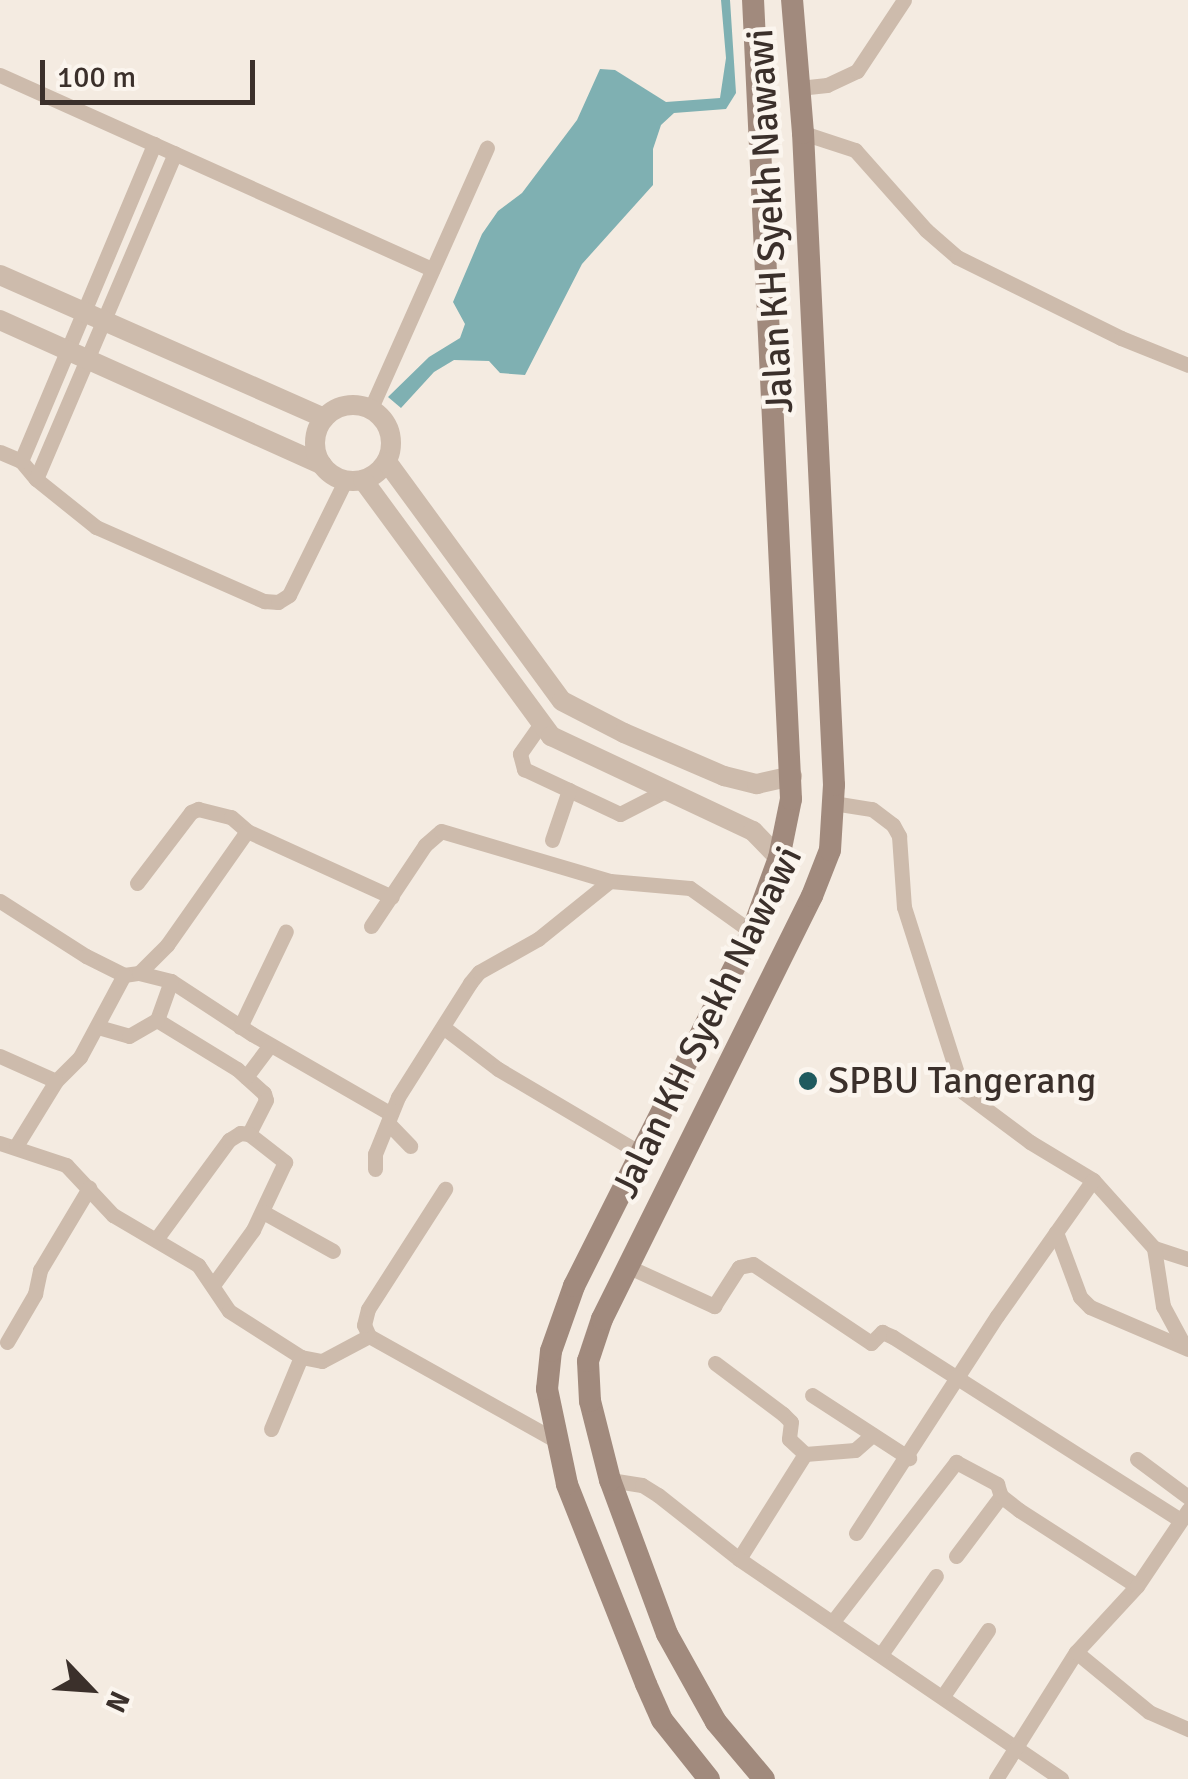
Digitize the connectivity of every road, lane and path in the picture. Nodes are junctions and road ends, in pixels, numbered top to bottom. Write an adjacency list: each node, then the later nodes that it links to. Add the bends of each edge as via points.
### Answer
1 (753, 0): 25 (main road, Jalan KH Syekh Nawawi)
2 (792, 0): 5 (main road, Jalan KH Syekh Nawawi)
3 (904, 0): 5 (street, via 857,71)
4 (0, 76): 7 (street)
5 (800, 88): 6 (main road, Jalan KH Syekh Nawawi)
6 (803, 132): 15 (street, via 855,150 957,257); 28 (main road, Jalan KH Syekh Nawawi)
7 (154, 144): 9 (street); 12 (street)
8 (487, 148): 10 (street)
9 (175, 152): 10 (street); 12 (street)
10 (432, 269): 16 (street)
11 (0, 275): 12 (street)
12 (94, 316): 14 (street); 17 (street)
13 (0, 320): 14 (street)
14 (77, 355): 19 (street); 21 (street); 22 (street)
15 (1188, 364)
16 (371, 408): 17 (street, via 354,404); 20 (street, via 390,431)
17 (324, 418): 21 (street, via 315,448)
18 (0, 452): 19 (street)
19 (21, 461): 22 (street)
20 (387, 462): 23 (street); 25 (street, via 562,700 724,776 757,784)
21 (322, 465): 23 (street)
22 (36, 479): 23 (street, via 96,527 278,602 289,595)
23 (354, 480): 24 (street)
24 (540, 725): 26 (street, via 519,763); 27 (street)
25 (792, 776): 31 (main road, Jalan KH Syekh Nawawi)
26 (569, 790): 27 (street, via 620,814); 30 (street)
27 (666, 791): 31 (street, via 753,831)
28 (832, 802): 55 (street, via 872,809 899,836 904,906 963,1092); 64 (main road, Jalan KH Syekh Nawawi, via 823,873)
29 (247, 831): 33 (street, via 221,814 191,812); 34 (street); 39 (street, via 190,916)
30 (552, 840)
31 (779, 858): 38 (main road, Jalan KH Syekh Nawawi)
32 (610, 881): 34 (street, via 441,831); 38 (street, via 690,888); 44 (street, via 538,940 479,972)
33 (137, 883)
34 (392, 897): 36 (street)
35 (0, 901): 39 (street, via 86,956)
36 (370, 926)
37 (286, 931): 43 (street)
38 (752, 932): 53 (main road, Jalan KH Syekh Nawawi)
39 (132, 974): 40 (street); 42 (street)
40 (171, 981): 41 (street); 43 (street)
41 (156, 1020): 42 (street, via 130,1036); 47 (street)
42 (98, 1026): 48 (street, via 69,1072)
43 (240, 1026): 45 (street)
44 (443, 1027): 49 (street); 53 (street, via 498,1069)
45 (270, 1045): 47 (street); 49 (street)
46 (0, 1056): 48 (street)
47 (246, 1077): 50 (street, via 267,1097)
48 (56, 1080): 51 (street)
49 (389, 1119): 52 (street); 54 (street)
50 (249, 1134): 58 (street, via 285,1162); 60 (street, via 229,1140)
51 (8, 1145): 56 (street, via 66,1165)
52 (410, 1146)
53 (642, 1154): 75 (main road, Jalan KH Syekh Nawawi, via 574,1286 552,1351 546,1389)
54 (375, 1169)
55 (1093, 1180): 59 (street); 61 (street)
56 (89, 1188): 60 (street, via 113,1215); 67 (street)
57 (445, 1190): 66 (street, via 368,1309)
58 (263, 1212): 62 (street); 65 (street)
59 (1056, 1232): 68 (street, via 1090,1307); 71 (street)
60 (157, 1238): 65 (street, via 186,1254)
61 (1154, 1248): 63 (street); 68 (street, via 1164,1306)
62 (334, 1251)
63 (1188, 1260)
64 (629, 1267): 71 (street, via 714,1306 740,1267 753,1264 871,1343 884,1332); 79 (main road, Jalan KH Syekh Nawawi, via 588,1361 590,1400)
65 (213, 1286): 69 (street, via 229,1310)
66 (369, 1336): 69 (street, via 322,1361); 75 (street)
67 (7, 1342)
68 (1186, 1347)
69 (302, 1357): 73 (street)
70 (715, 1363): 76 (street, via 791,1422 789,1439)
71 (958, 1377): 77 (street); 82 (street)
72 (812, 1395): 74 (street)
73 (271, 1429)
74 (872, 1435): 76 (street, via 854,1450); 77 (street)
75 (557, 1441): 95 (main road, Jalan KH Syekh Nawawi, via 567,1484 662,1720)
76 (805, 1454): 85 (street)
77 (909, 1458): 83 (street)
78 (1137, 1459): 81 (street)
79 (610, 1480): 85 (street, via 642,1486); 96 (main road, Jalan KH Syekh Nawawi, via 668,1634 716,1722)
80 (1001, 1496): 84 (street); 87 (street); 88 (street, via 998,1484 956,1462)
81 (1188, 1497)
82 (1184, 1515): 87 (street)
83 (856, 1533)
84 (956, 1556)
85 (740, 1559): 88 (street)
86 (936, 1576): 91 (street)
87 (1137, 1586): 90 (street)
88 (834, 1620): 91 (street)
89 (988, 1630): 92 (street)
90 (1076, 1652): 93 (street, via 1149,1712); 94 (street)
91 (882, 1653): 92 (street)
92 (943, 1696): 94 (street)
93 (1188, 1729)
94 (1016, 1747): 97 (street); 98 (street)
95 (709, 1779)
96 (764, 1779)
97 (996, 1779)
98 (1061, 1779)

